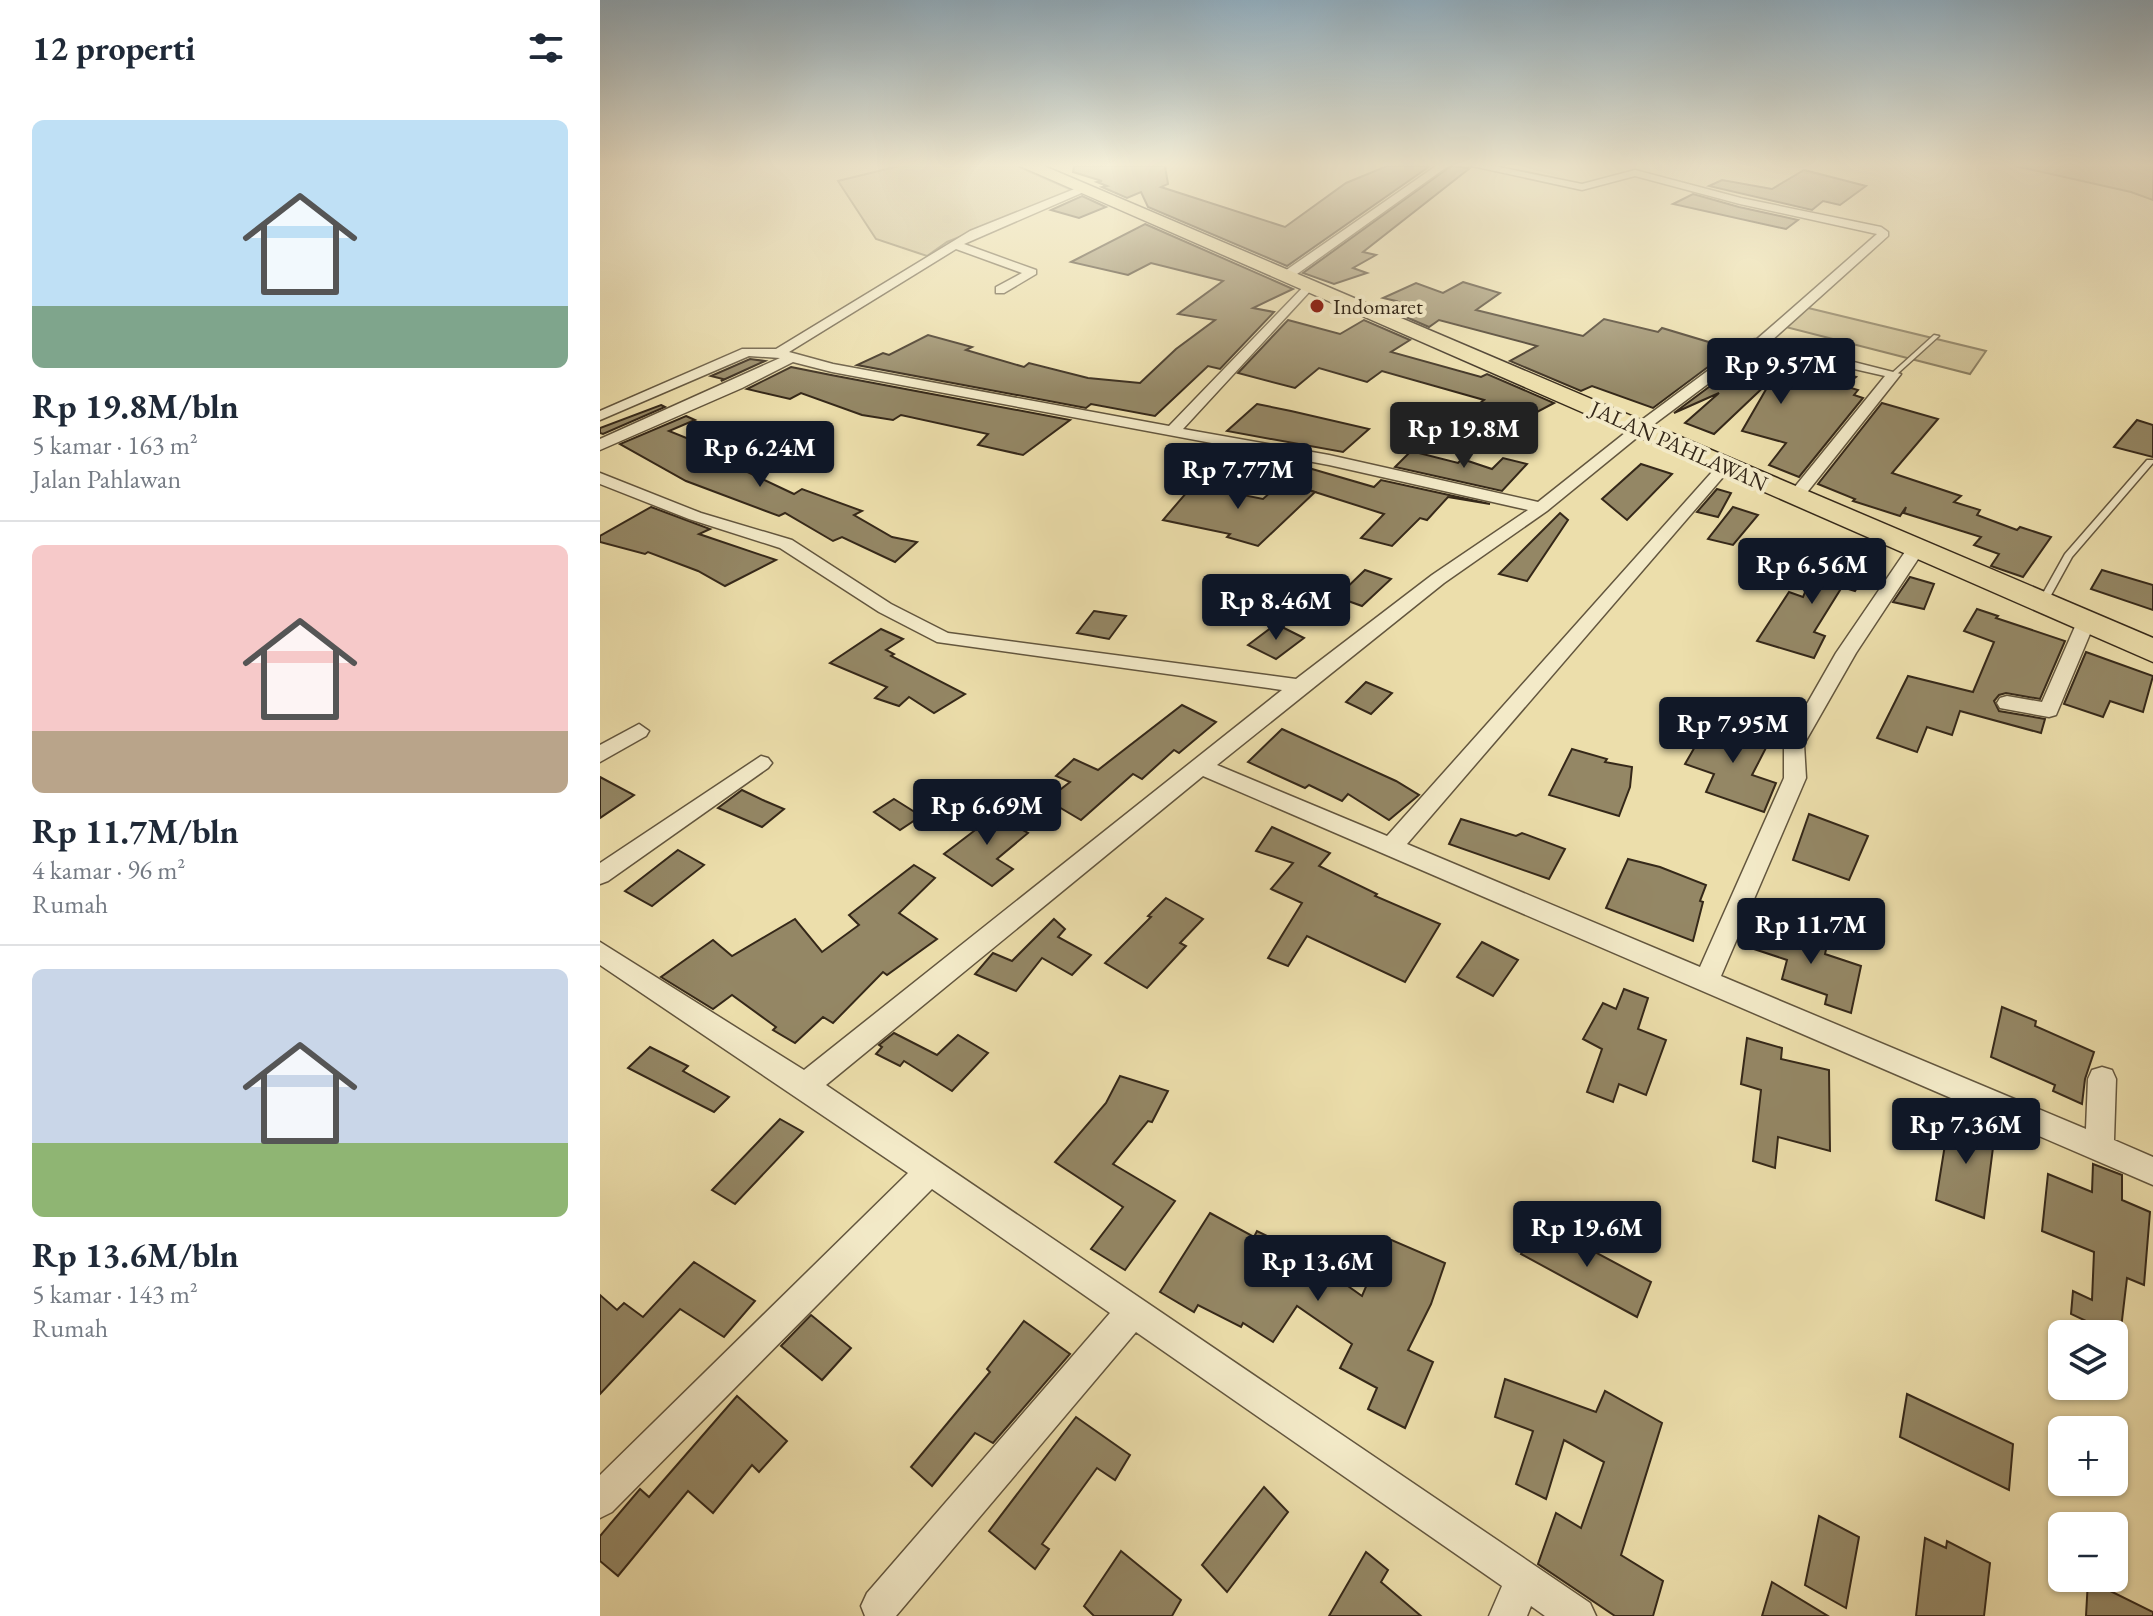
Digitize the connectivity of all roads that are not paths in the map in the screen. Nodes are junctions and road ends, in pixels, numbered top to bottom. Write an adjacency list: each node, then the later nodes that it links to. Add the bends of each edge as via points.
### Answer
1 (959, 241): 5 (street)
2 (1204, 241): 6 (highway, JALAN PAHLAWAN)
3 (1347, 241): 6 (street)
4 (1876, 241): 9 (street)
5 (954, 244): 7 (street, via 1032,272); 10 (street)
6 (1297, 281): 13 (highway, JALAN PAHLAWAN); 14 (street)
7 (1000, 290)
8 (1936, 336): 11 (lane)
9 (1761, 343): 11 (street); 13 (street, via 1749,346)
10 (783, 356): 12 (street, via 747,352); 14 (street); 15 (street, via 737,385)
11 (1894, 374): 19 (street)
12 (600, 416)
13 (1640, 428): 17 (highway, JALAN PAHLAWAN); 20 (street)
14 (1173, 431): 20 (street)
15 (600, 445)
16 (2150, 462): 22 (lane, via 2068,556)
17 (1725, 466): 19 (highway, JALAN PAHLAWAN); 31 (street)
18 (600, 478): 25 (street, via 695,516 786,544 885,608 944,638)
19 (1795, 497): 21 (highway, JALAN PAHLAWAN)
20 (1541, 508): 25 (street, via 1438,579)
21 (1915, 550): 22 (highway, JALAN PAHLAWAN); 34 (street, via 1846,653 1794,744 1795,778)
22 (2042, 604): 23 (highway, JALAN PAHLAWAN)
23 (2086, 622): 24 (highway, JALAN PAHLAWAN); 26 (street, via 2049,710)
24 (2153, 651)
25 (1300, 686): 30 (street)
26 (2007, 703)
27 (639, 731): 28 (street)
28 (600, 755)
29 (761, 763): 32 (street)
30 (1200, 766): 31 (street); 36 (street)
31 (1391, 847): 34 (street)
32 (600, 875)
33 (600, 952): 36 (street)
34 (1706, 981): 37 (street)
35 (2102, 1079): 37 (street)
36 (805, 1086): 38 (street)
37 (2099, 1148): 39 (street)
38 (930, 1171): 40 (street); 41 (street)
39 (2153, 1171)
40 (1133, 1311): 42 (street); 43 (street)
41 (600, 1500)
42 (1523, 1579): 44 (street); 45 (street)
43 (880, 1606)
44 (1508, 1616)
45 (1577, 1616)

